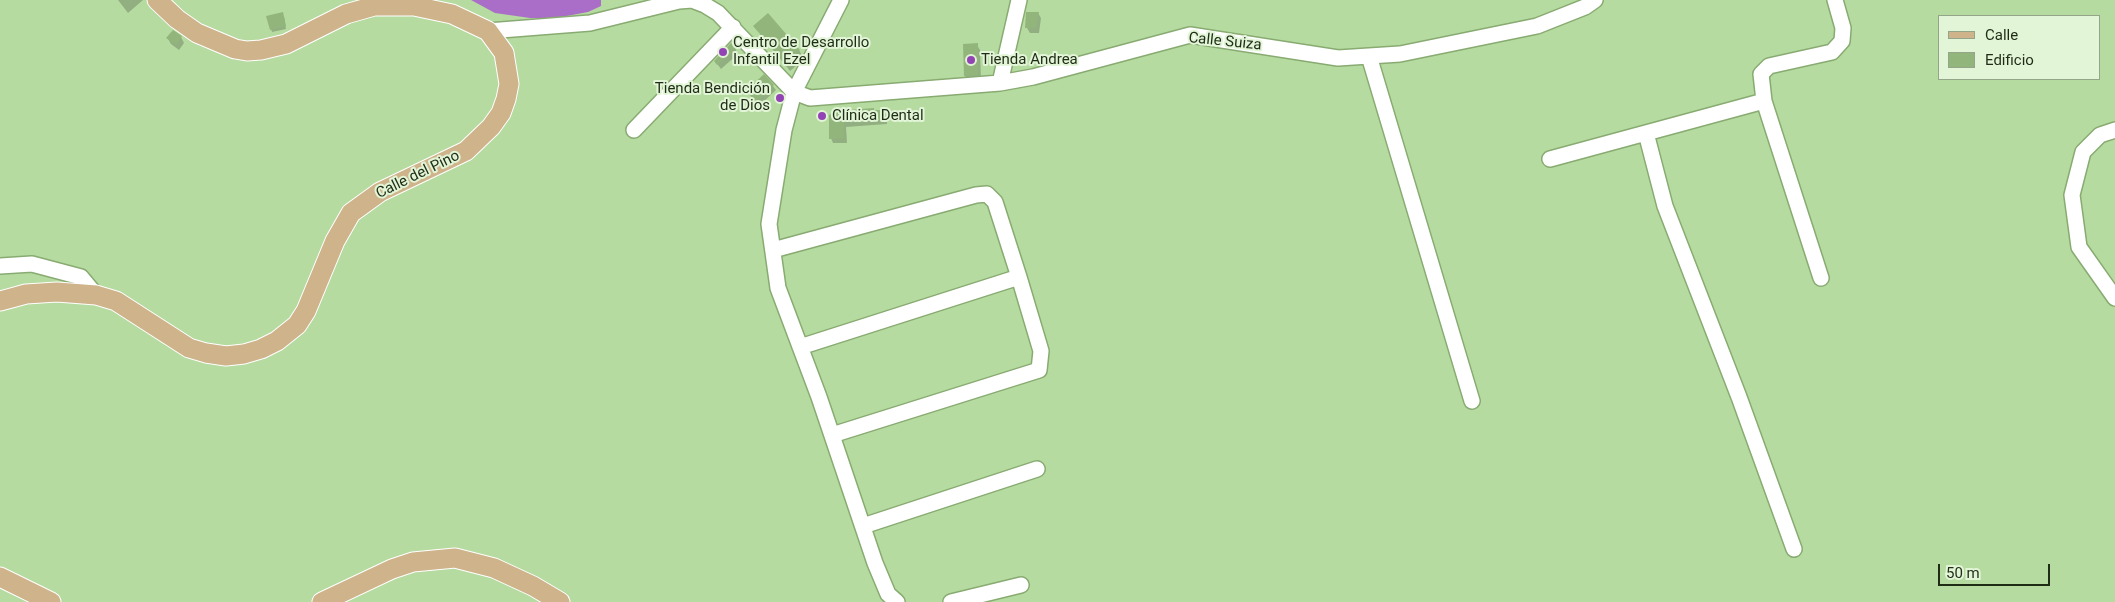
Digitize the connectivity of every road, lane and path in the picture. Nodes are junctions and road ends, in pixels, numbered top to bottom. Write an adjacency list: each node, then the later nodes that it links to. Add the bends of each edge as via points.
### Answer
1 (158, 0): 7 (main road, Calle del Pino, via 197,33 247,51 286,44 346,14 374,6 431,9)
2 (841, 0): 10 (street)
3 (1020, 0): 9 (street)
4 (1594, 0): 8 (street, Calle Suiza, via 1585,7 1537,26 1400,54)
5 (1835, 0): 11 (street, via 1843,28 1842,41 1832,52 1770,66 1761,74)
6 (733, 27): 7 (street, via 706,5 692,0 590,23); 10 (street); 12 (street)
7 (488, 31): 20 (main road, Calle del Pino, via 504,53 509,84 501,113 466,151 380,192 351,213 335,241 306,311 297,325 277,341 244,354 206,353 189,348 116,301)
8 (1369, 56): 9 (street, Calle Suiza, via 1338,58 1190,35 1042,75); 24 (street)
9 (1000, 83): 10 (street, Calle Suiza, via 810,98)
10 (794, 92): 16 (street, via 784,130 769,224)
11 (1764, 102): 14 (street); 19 (street)
12 (634, 130)
13 (2115, 130): 21 (street, via 2100,135 2083,152 2072,195 2079,248)
14 (1646, 133): 15 (street); 28 (street, via 1665,206)
15 (1550, 159)
16 (773, 250): 18 (street, via 987,194 995,202); 23 (street, via 778,288)
17 (0, 266): 20 (street, via 32,264 81,277)
18 (1020, 277): 23 (street); 25 (street, via 1041,351 1039,370)
19 (1821, 278)
20 (96, 295): 22 (main road, Calle del Pino, via 57,292 26,294)
21 (2115, 298)
22 (0, 301)
23 (800, 347): 25 (street)
24 (1472, 401)
25 (832, 435): 27 (street)
26 (1037, 469): 27 (street)
27 (863, 526): 34 (street, via 888,594)
28 (1794, 549)
29 (0, 577): 31 (main road)
30 (1020, 585): 35 (street)
31 (51, 602)
32 (322, 602): 33 (main road, via 406,564 455,558 494,568)
33 (560, 602)
34 (896, 602)
35 (951, 602)

